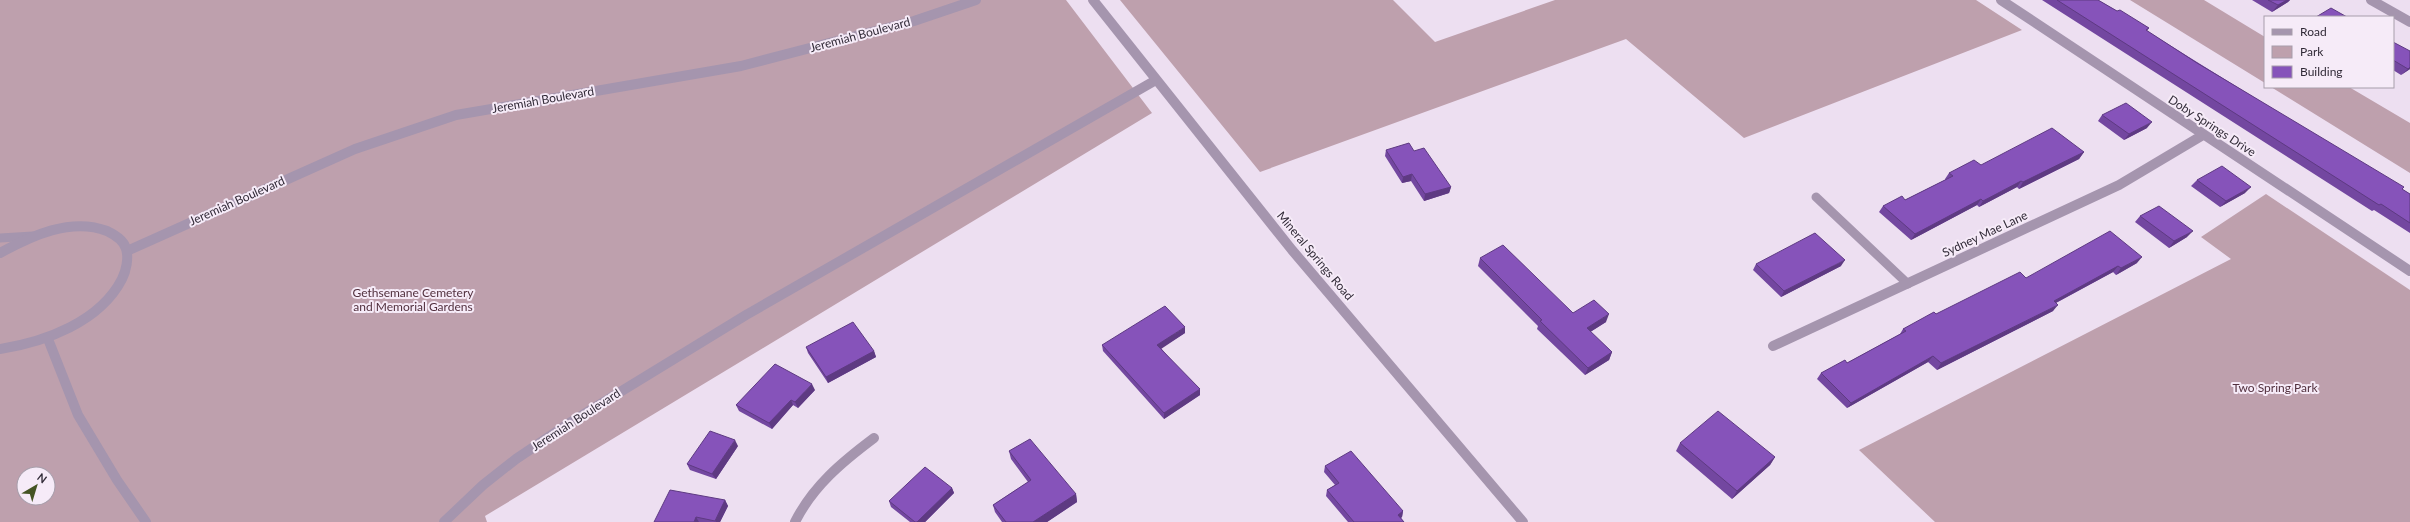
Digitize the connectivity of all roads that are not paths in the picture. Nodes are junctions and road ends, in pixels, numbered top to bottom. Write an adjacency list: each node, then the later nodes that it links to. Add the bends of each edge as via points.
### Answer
1 (976, 0): 11 (street, Jeremiah Boulevard, via 914,20 741,66 456,115 355,149)
2 (1093, 0): 6 (street, Mineral Springs Road)
3 (2001, 0): 7 (street, Doby Springs Drive)
4 (2371, 0): 5 (street)
5 (2410, 22)
6 (1156, 80): 20 (street, Jeremiah Boulevard, via 746,315 571,422 516,459 483,485); 22 (street, Mineral Springs Road, via 1292,250)
7 (2203, 135): 13 (street, Doby Springs Drive); 14 (street, Sydney Mae Lane, via 2119,185)
8 (1816, 197): 14 (lane)
9 (34, 236): 10 (lane); 11 (street, via 84,226 105,230 120,238); 12 (street)
10 (0, 238)
11 (127, 251): 15 (street, via 127,268 117,288 100,307 76,325)
12 (0, 253)
13 (2410, 271)
14 (1908, 284): 16 (street, Sydney Mae Lane)
15 (48, 339): 17 (street, via 16,348); 19 (street, via 78,415)
16 (1773, 346)
17 (0, 348)
18 (874, 438): 21 (street, via 845,459 820,484)
19 (146, 522)
20 (444, 522)
21 (795, 522)
22 (1523, 522)

